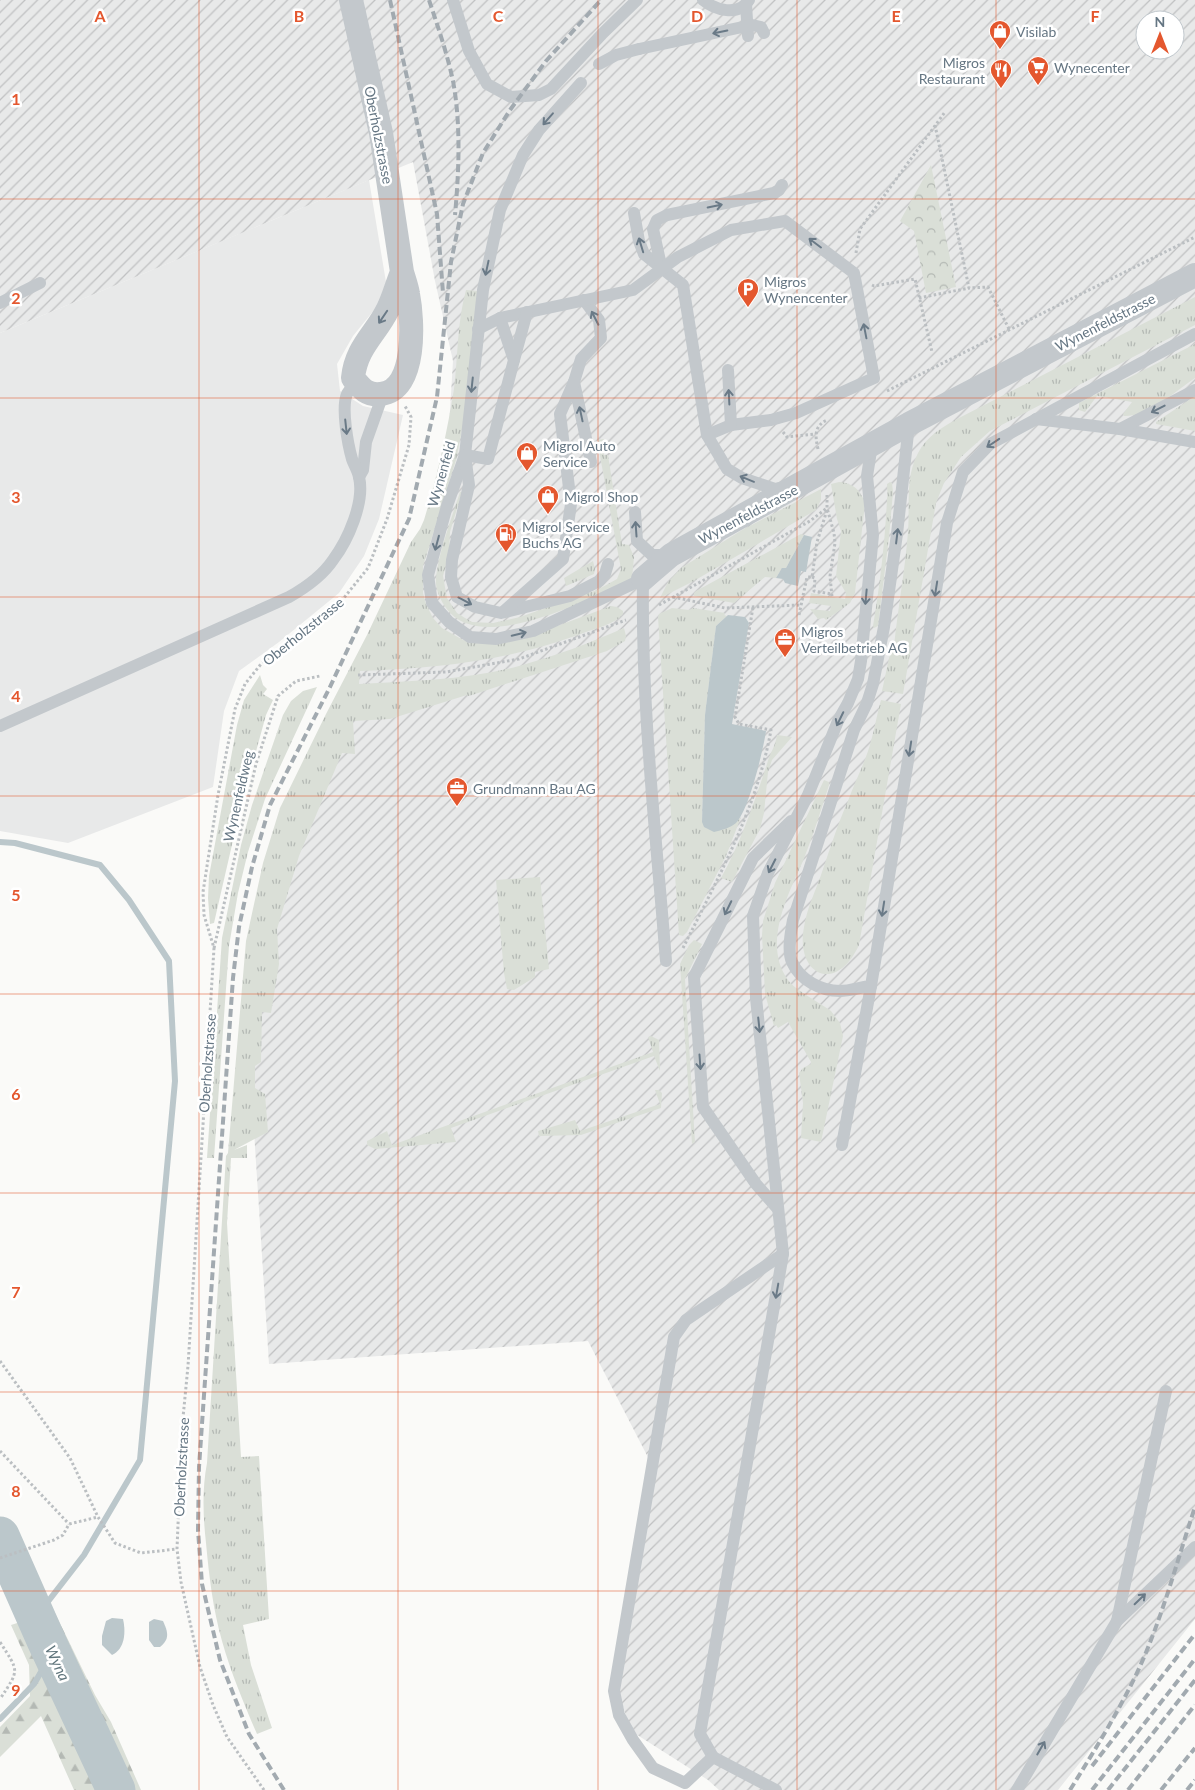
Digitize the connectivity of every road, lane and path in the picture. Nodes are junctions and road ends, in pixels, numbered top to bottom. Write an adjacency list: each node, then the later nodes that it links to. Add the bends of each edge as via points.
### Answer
1 (351, 0): 16 (street, Oberholzstrasse, via 381,134)
2 (453, 0): 3 (lane, via 469,51 487,84 511,97 539,95 551,89)
3 (637, 0)
4 (703, 0): 5 (lane, via 718,10 740,8)
5 (748, 2): 7 (lane)
6 (764, 33): 8 (lane, one-way to 8, bridge, via 761,27 752,25 639,49)
7 (748, 36)
8 (598, 64)
9 (580, 83): 26 (lane, Wynenfeld, one-way to 26, via 539,130 523,155 500,210 486,272)
10 (945, 112): 11 (path)
11 (936, 125): 17 (path, via 860,229); 20 (path)
12 (782, 185): 15 (lane, one-way to 12, via 653,229 657,220 667,215 774,193)
13 (634, 212): 15 (lane, one-way to 13, via 644,254)
14 (1195, 237): 27 (path)
15 (662, 270): 17 (lane, one-way to 15, via 785,222 731,230 678,257); 22 (lane, via 633,290); 43 (lane, via 683,286)
16 (402, 272): 32 (street, Oberholzstrasse, one-way to 32, via 388,310 355,364 353,378); 35 (street, Oberholzstrasse, via 408,293 411,334 405,374)
17 (854, 273): 21 (path, via 874,286 914,279); 40 (lane, one-way to 17, via 796,413 874,378)
18 (1195, 275): 39 (street, Wynenfeldstrasse)
19 (40, 283): 23 (lane)
20 (970, 288): 21 (path); 27 (path, via 988,287)
21 (919, 298): 29 (path)
22 (584, 300): 24 (lane); 33 (lane, one-way to 22, via 581,359 602,338 598,320)
23 (0, 303)
24 (527, 312): 25 (lane); 30 (lane)
25 (500, 318): 26 (lane); 30 (lane)
26 (478, 330): 48 (lane, Wynenfeld, one-way to 48)
27 (1010, 330): 36 (path)
28 (1195, 334): 38 (lane)
29 (932, 352)
30 (514, 360): 48 (lane, via 488,459)
31 (728, 370): 40 (lane, one-way to 31)
32 (356, 382): 35 (street, via 370,394); 50 (lane, one-way to 50, via 346,395 345,425 352,461)
33 (574, 382): 49 (lane, one-way to 33); 62 (lane, via 560,414 571,504 563,559)
34 (1195, 390): 41 (lane, one-way to 41)
35 (389, 391): 50 (lane, via 366,442 363,470); 72 (path, Oberholzstrasse, via 411,417 409,445 387,519 368,568 339,604 261,664 245,684 235,709 203,892 204,915)
36 (881, 394)
37 (829, 419): 42 (path, via 820,423)
38 (1036, 419): 41 (lane); 74 (lane, one-way to 74, via 990,444 963,472 947,523)
39 (909, 424): 46 (street, Wynenfeldstrasse); 66 (lane, one-way to 39)
40 (731, 425): 43 (lane)
41 (1120, 429): 45 (lane)
42 (815, 434): 44 (path); 47 (path)
43 (707, 435): 51 (lane, one-way to 43, via 775,489 742,478 727,469)
44 (787, 438)
45 (1195, 442)
46 (872, 445): 51 (street, Wynenfeldstrasse); 65 (lane, one-way to 65, via 867,476 873,535)
47 (818, 448)
48 (465, 455): 58 (lane, Wynenfeld, one-way to 58, via 428,575 432,603 449,622 470,637 496,639 533,631); 62 (lane, one-way to 62, via 469,485 451,577 457,597 475,607)
49 (591, 462)
50 (359, 477): 68 (lane, via 360,495 347,534 333,561 304,588)
51 (802, 484): 55 (street, Wynenfeldstrasse)
52 (826, 489): 53 (path)
53 (827, 508): 57 (path, via 817,542); 57 (path, via 835,543 830,576 832,596 814,591 816,578); 59 (path, via 810,521)
54 (635, 512): 55 (lane, one-way to 54, via 652,555 637,541)
55 (671, 555): 58 (street, Wynenfeldstrasse)
56 (608, 564): 62 (lane, via 599,581 570,596)
57 (812, 577): 60 (path, via 807,577)
58 (643, 579): 63 (lane)
59 (673, 597): 61 (path, via 725,608); 63 (path)
60 (801, 605): 61 (path); 64 (path)
61 (753, 607): 73 (path, via 735,717 739,724 771,730 766,755 732,849 683,948)
62 (501, 613)
63 (642, 613): 73 (lane, via 654,827)
64 (799, 614)
65 (863, 635): 66 (lane); 69 (lane, one-way to 69, via 858,678)
66 (882, 638): 70 (lane, via 873,684)
67 (320, 676): 72 (path, Wynenfeldweg, via 296,681 278,696 256,764)
68 (0, 726)
69 (822, 760): 70 (lane); 71 (lane)
70 (842, 768): 74 (lane, via 793,920 791,962 806,980 822,988 840,991)
71 (798, 814): 76 (lane, one-way to 76, via 768,874 753,916 756,998); 76 (lane, one-way to 76, via 752,858 694,977 703,1107 756,1184)
72 (214, 948): 84 (path, Oberholzstrasse)
73 (666, 955)
74 (871, 986): 75 (lane)
75 (842, 1145)
76 (778, 1209): 77 (lane)
77 (783, 1254): 89 (lane, one-way to 89, via 700,1734); 89 (lane, via 686,1320 674,1337 614,1691 619,1715 653,1768 685,1783)
78 (0, 1361): 81 (path, via 70,1458)
79 (1166, 1391): 86 (lane)
80 (0, 1451): 82 (path)
81 (98, 1517): 82 (path); 84 (path, via 115,1543 141,1553)
82 (69, 1524): 85 (path, via 63,1535 48,1543)
83 (1195, 1547): 86 (lane, one-way to 83)
84 (177, 1549): 90 (path, Oberholzstrasse, via 200,1667 210,1695 227,1737)
85 (0, 1558)
86 (1117, 1621): 92 (lane, one-way to 86)
87 (0, 1642): 88 (path, via 15,1665 16,1676)
88 (0, 1700)
89 (713, 1757): 91 (lane)
90 (264, 1790)
91 (776, 1790)
92 (1016, 1790)

